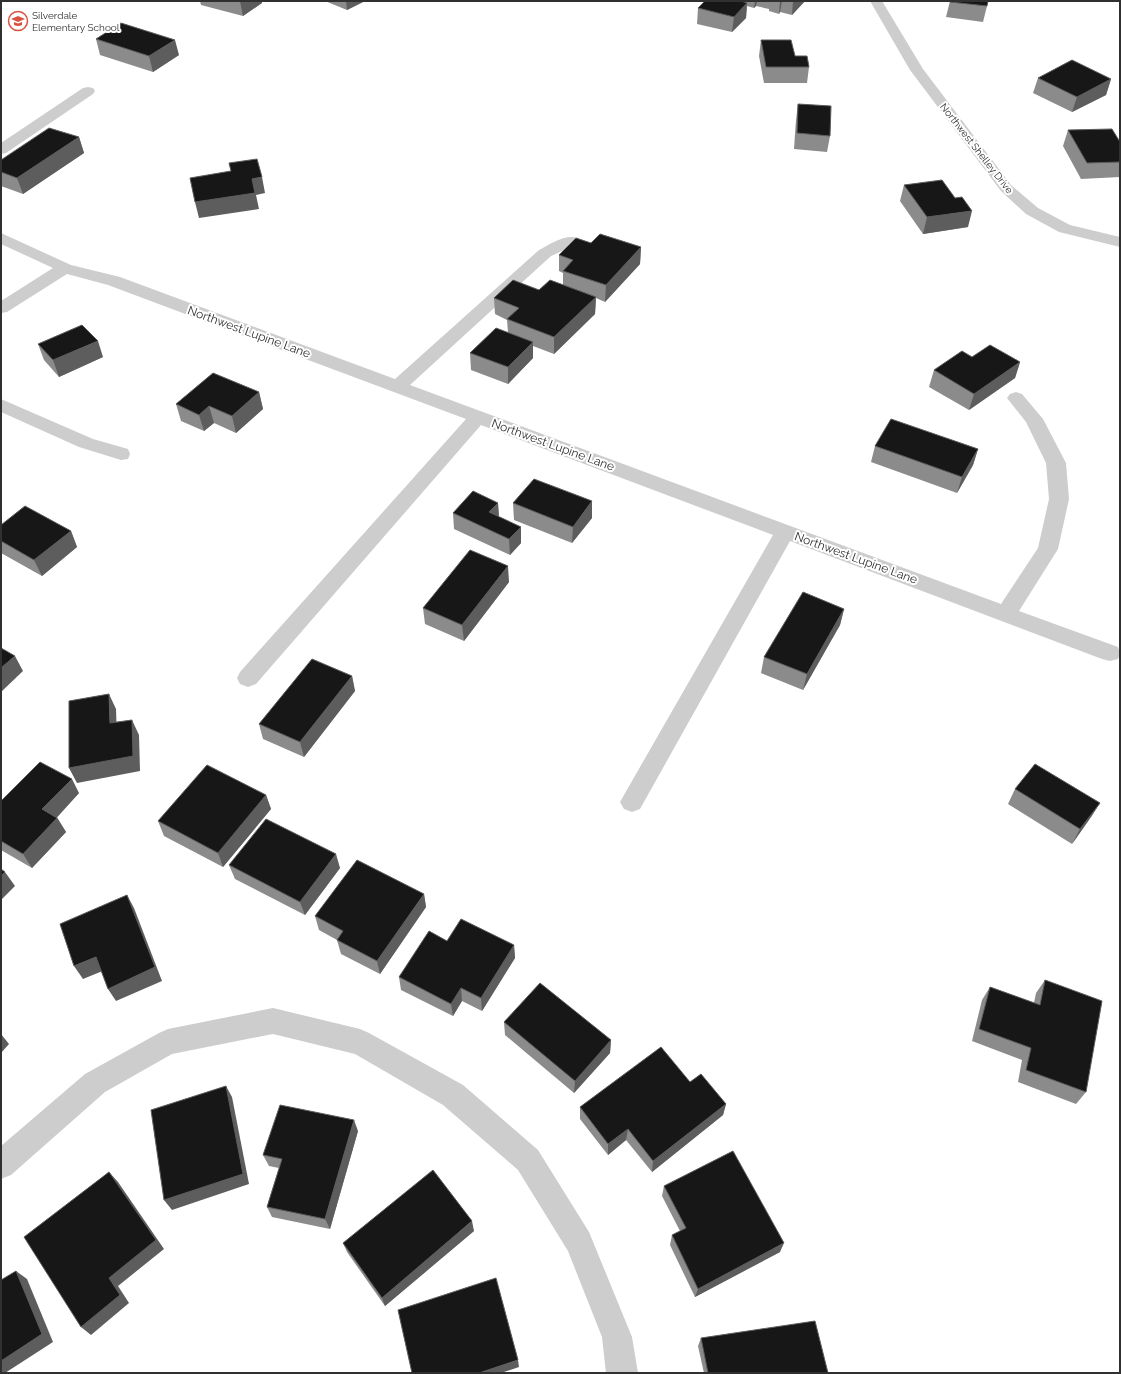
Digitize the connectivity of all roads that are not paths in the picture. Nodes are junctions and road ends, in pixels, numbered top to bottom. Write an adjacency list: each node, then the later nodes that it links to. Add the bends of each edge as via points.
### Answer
1 (876, 1): 6 (street, Northwest Shelley Drive, via 917,70 1006,188 1032,211 1065,229)
2 (88, 91): 3 (street)
3 (1, 150)
4 (1, 238): 7 (street, Northwest Lupine Lane)
5 (572, 241): 9 (street, via 545,253)
6 (1120, 242)
7 (65, 268): 8 (street); 9 (street, Northwest Lupine Lane, via 114,281)
8 (1, 308)
9 (397, 387): 12 (street, Northwest Lupine Lane)
10 (1016, 398): 15 (street, via 1034,419 1056,463 1059,499 1048,549)
11 (1, 405): 13 (street, via 86,442)
12 (478, 417): 14 (street, Northwest Lupine Lane); 17 (street)
13 (121, 454)
14 (785, 532): 15 (street, Northwest Lupine Lane); 18 (street)
15 (1006, 614): 16 (street, Northwest Lupine Lane)
16 (1110, 653)
17 (248, 678)
18 (632, 802)
19 (1, 1165): 20 (street, via 95,1083 168,1042 273,1021 360,1042 453,1096 528,1160 579,1242 617,1337)
20 (622, 1373)

